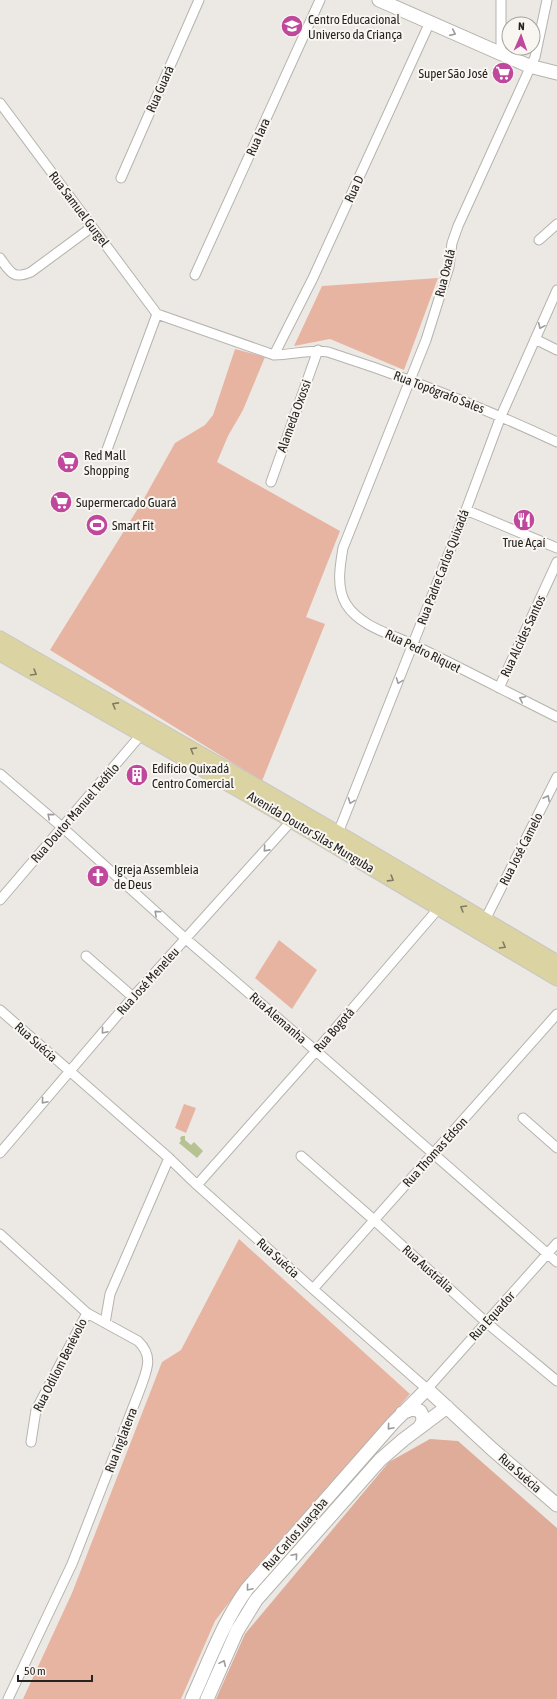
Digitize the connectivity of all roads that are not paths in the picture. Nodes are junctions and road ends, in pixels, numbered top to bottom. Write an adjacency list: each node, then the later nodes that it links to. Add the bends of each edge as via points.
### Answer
1 (199, 0): 13 (street, Rua Guará)
2 (320, 0): 18 (street, Rua Iara)
3 (380, 0): 7 (street)
4 (502, 0): 6 (street)
5 (547, 0): 10 (street, Rua Oxalá, via 535,57)
6 (502, 16)
7 (430, 22): 8 (street, one-way to 8); 24 (street, Rua D, via 313,278)
8 (501, 54)
9 (506, 56): 10 (street)
10 (529, 66): 11 (street); 25 (street, Rua Oxalá, via 458,226 452,243 449,267)
11 (557, 73)
12 (0, 103): 15 (street, Rua Samuel Gurgel)
13 (121, 178)
14 (557, 224): 16 (street)
15 (92, 227): 17 (street, via 24,276 10,272); 20 (street, Rua Samuel Gurgel)
16 (539, 240)
17 (0, 258)
18 (195, 275)
19 (557, 290): 21 (street, Rua Padre Carlos Quixadá, one-way to 21)
20 (157, 314): 24 (street); 28 (street)
21 (535, 339): 23 (street); 26 (street, Rua Padre Carlos Quixadá)
22 (318, 350): 24 (street); 25 (street, Rua Topógrafo Sales); 29 (street, Alameda Oxossi)
23 (557, 350)
24 (274, 355)
25 (410, 381): 26 (street, Rua Topógrafo Sales); 31 (street, Rua Oxalá)
26 (501, 416): 27 (street, Rua Topógrafo Sales); 30 (street, Rua Padre Carlos Quixadá)
27 (557, 442)
28 (105, 455)
29 (271, 482)
30 (466, 510): 32 (street); 35 (street, Rua Padre Carlos Quixadá)
31 (343, 548): 35 (street, Rua Pedro Riquet, via 339,574 342,596 354,615)
32 (557, 548)
33 (557, 562): 37 (street, Rua Alcides Santos)
34 (0, 639): 39 (main road, Avenida Doutor Silas Munguba, one-way to 34)
35 (413, 644): 37 (street, Rua Pedro Riquet); 44 (street, Rua Padre Carlos Quixadá, one-way to 44)
36 (0, 653): 39 (main road, Avenida Doutor Silas Munguba, one-way to 39)
37 (499, 688): 38 (street, Rua Pedro Riquet, one-way to 37)
38 (557, 717)
39 (146, 729): 42 (main road, Avenida Doutor Silas Munguba); 43 (street, Rua Doutor Manuel Teófilo)
40 (0, 774): 43 (street, Rua Alemanha, one-way to 40)
41 (557, 777): 47 (street, Rua José Camelo, one-way to 41)
42 (296, 816): 44 (main road, Avenida Doutor Silas Munguba); 48 (street, Rua José Meneleu, one-way to 48)
43 (62, 827): 45 (street, Rua Doutor Manuel Teófilo); 48 (street, Rua Alemanha, one-way to 43)
44 (336, 839): 46 (main road, Avenida Doutor Silas Munguba, one-way to 46); 47 (main road, Avenida Doutor Silas Munguba, one-way to 44)
45 (0, 900)
46 (438, 908): 51 (main road, Avenida Doutor Silas Munguba, one-way to 51); 55 (street, Rua Bogotá)
47 (485, 920): 50 (main road, Avenida Doutor Silas Munguba)
48 (186, 939): 52 (street, Rua José Meneleu); 55 (street, Rua Alemanha)
49 (86, 956): 52 (street)
50 (557, 963)
51 (557, 978)
52 (134, 997): 56 (street, Rua José Meneleu, one-way to 56)
53 (0, 1010): 56 (street, Rua Suécia)
54 (557, 1014): 60 (street, Rua Thomas Edson)
55 (316, 1051): 60 (street, Rua Alemanha); 63 (street, Rua Bogotá)
56 (70, 1072): 59 (street, Rua José Meneleu, one-way to 59); 62 (street, Rua Suécia)
57 (523, 1118): 58 (street)
58 (557, 1148)
59 (0, 1153)
60 (434, 1154): 64 (street, Rua Thomas Edson); 67 (street, Rua Alemanha)
61 (301, 1156): 64 (street, Rua Austrália)
62 (169, 1158): 63 (street, Rua Suécia); 71 (street, via 110,1294)
63 (197, 1185): 69 (street, Rua Suécia)
64 (374, 1220): 69 (street, Rua Thomas Edson); 72 (street, Rua Austrália)
65 (0, 1234): 70 (street, Rua Inglaterra)
66 (557, 1243): 67 (street, Rua Equador)
67 (548, 1254): 68 (street, Rua Alemanha); 72 (street, Rua Equador)
68 (557, 1262)
69 (313, 1289): 74 (street, Rua Suécia)
70 (87, 1313): 71 (street, Rua Inglaterra); 78 (street, Rua Odilom Benévolo, via 36,1410)
71 (105, 1323): 80 (street, Rua Inglaterra, via 138,1341 144,1347 148,1363 69,1571)
72 (487, 1323): 73 (street, Rua Austrália); 74 (street, Rua Equador)
73 (557, 1381)
74 (427, 1389): 75 (street, Rua Suécia); 76 (street, Rua Carlos Juaçaba)
75 (446, 1407): 77 (street, Rua Carlos Juaçaba); 79 (street, Rua Suécia)
76 (402, 1414): 77 (street, via 412,1409 420,1411 423,1418); 81 (street, Rua Carlos Juaçaba, one-way to 81, via 247,1589 228,1620)
77 (419, 1428): 82 (street, Rua Carlos Juaçaba, one-way to 77, via 237,1631 256,1600 380,1460)
78 (31, 1442)
79 (557, 1505)
80 (8, 1699)
81 (192, 1699)
82 (207, 1699)

